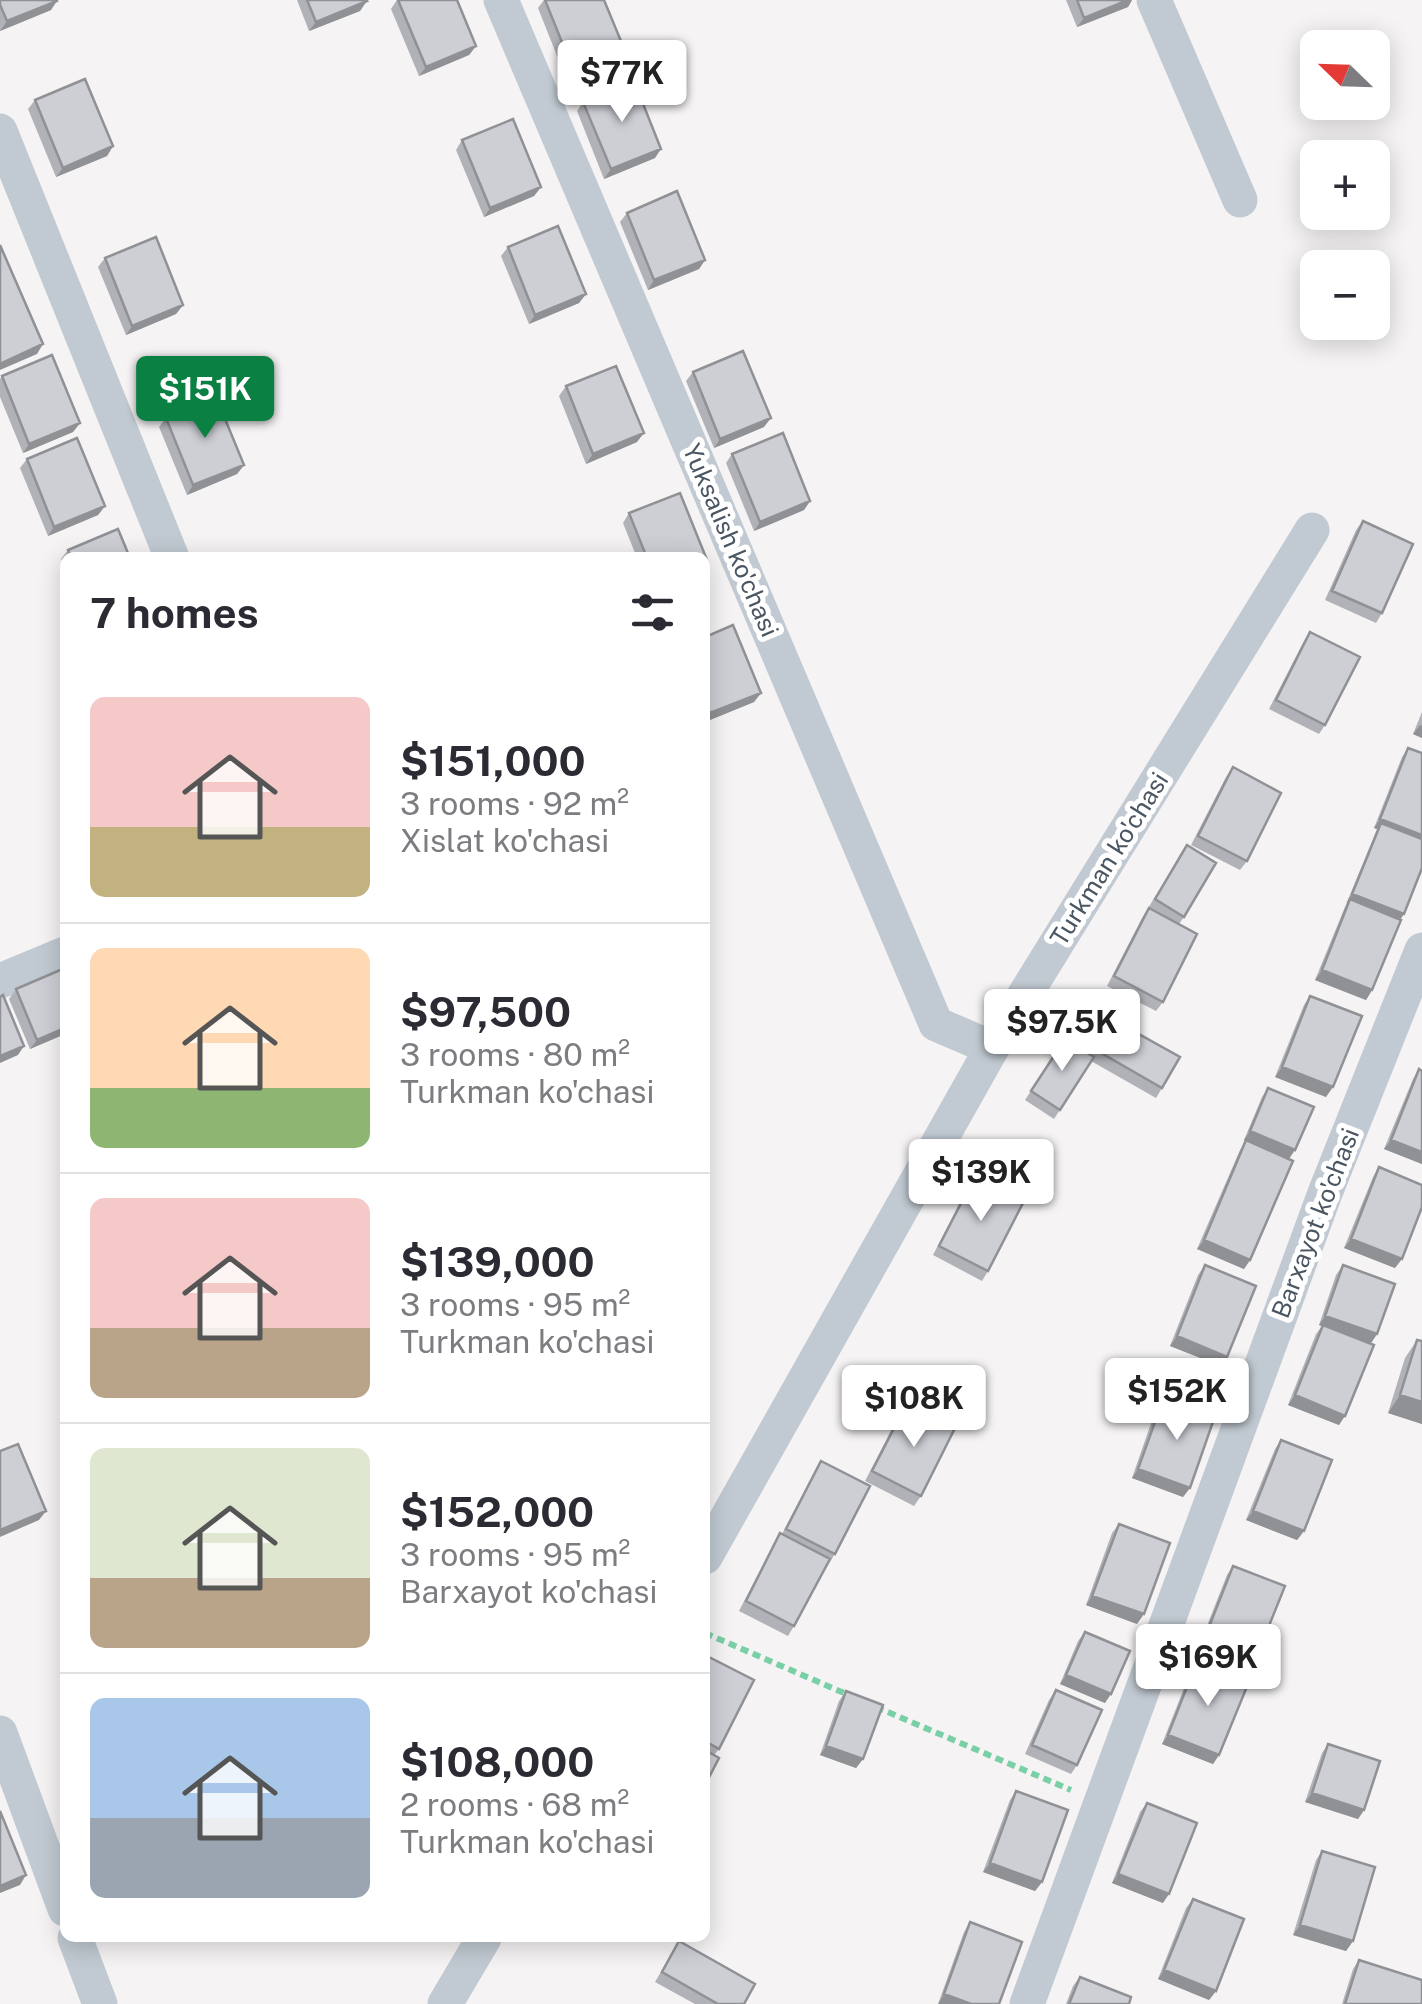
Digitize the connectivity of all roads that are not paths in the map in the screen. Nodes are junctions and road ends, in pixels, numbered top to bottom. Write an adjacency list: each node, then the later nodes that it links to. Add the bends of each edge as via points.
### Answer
1 (502, 0): 10 (street, Yuksalish ko'chasi, via 936,1024)
2 (1154, 0): 4 (street)
3 (0, 131): 6 (street)
4 (1240, 200)
5 (1312, 530): 10 (street, Turkman ko'chasi)
6 (170, 552)
7 (1422, 950): 18 (street, Barxayot ko'chasi, via 1325,1192)
8 (60, 956): 9 (street)
9 (0, 981)
10 (992, 1048): 11 (street, Turkman ko'chasi)
11 (710, 1548)
12 (0, 1732): 13 (street)
13 (60, 1895)
14 (77, 1942): 16 (street)
15 (482, 1942): 17 (street)
16 (100, 2004)
17 (445, 2004)
18 (1027, 2004)

